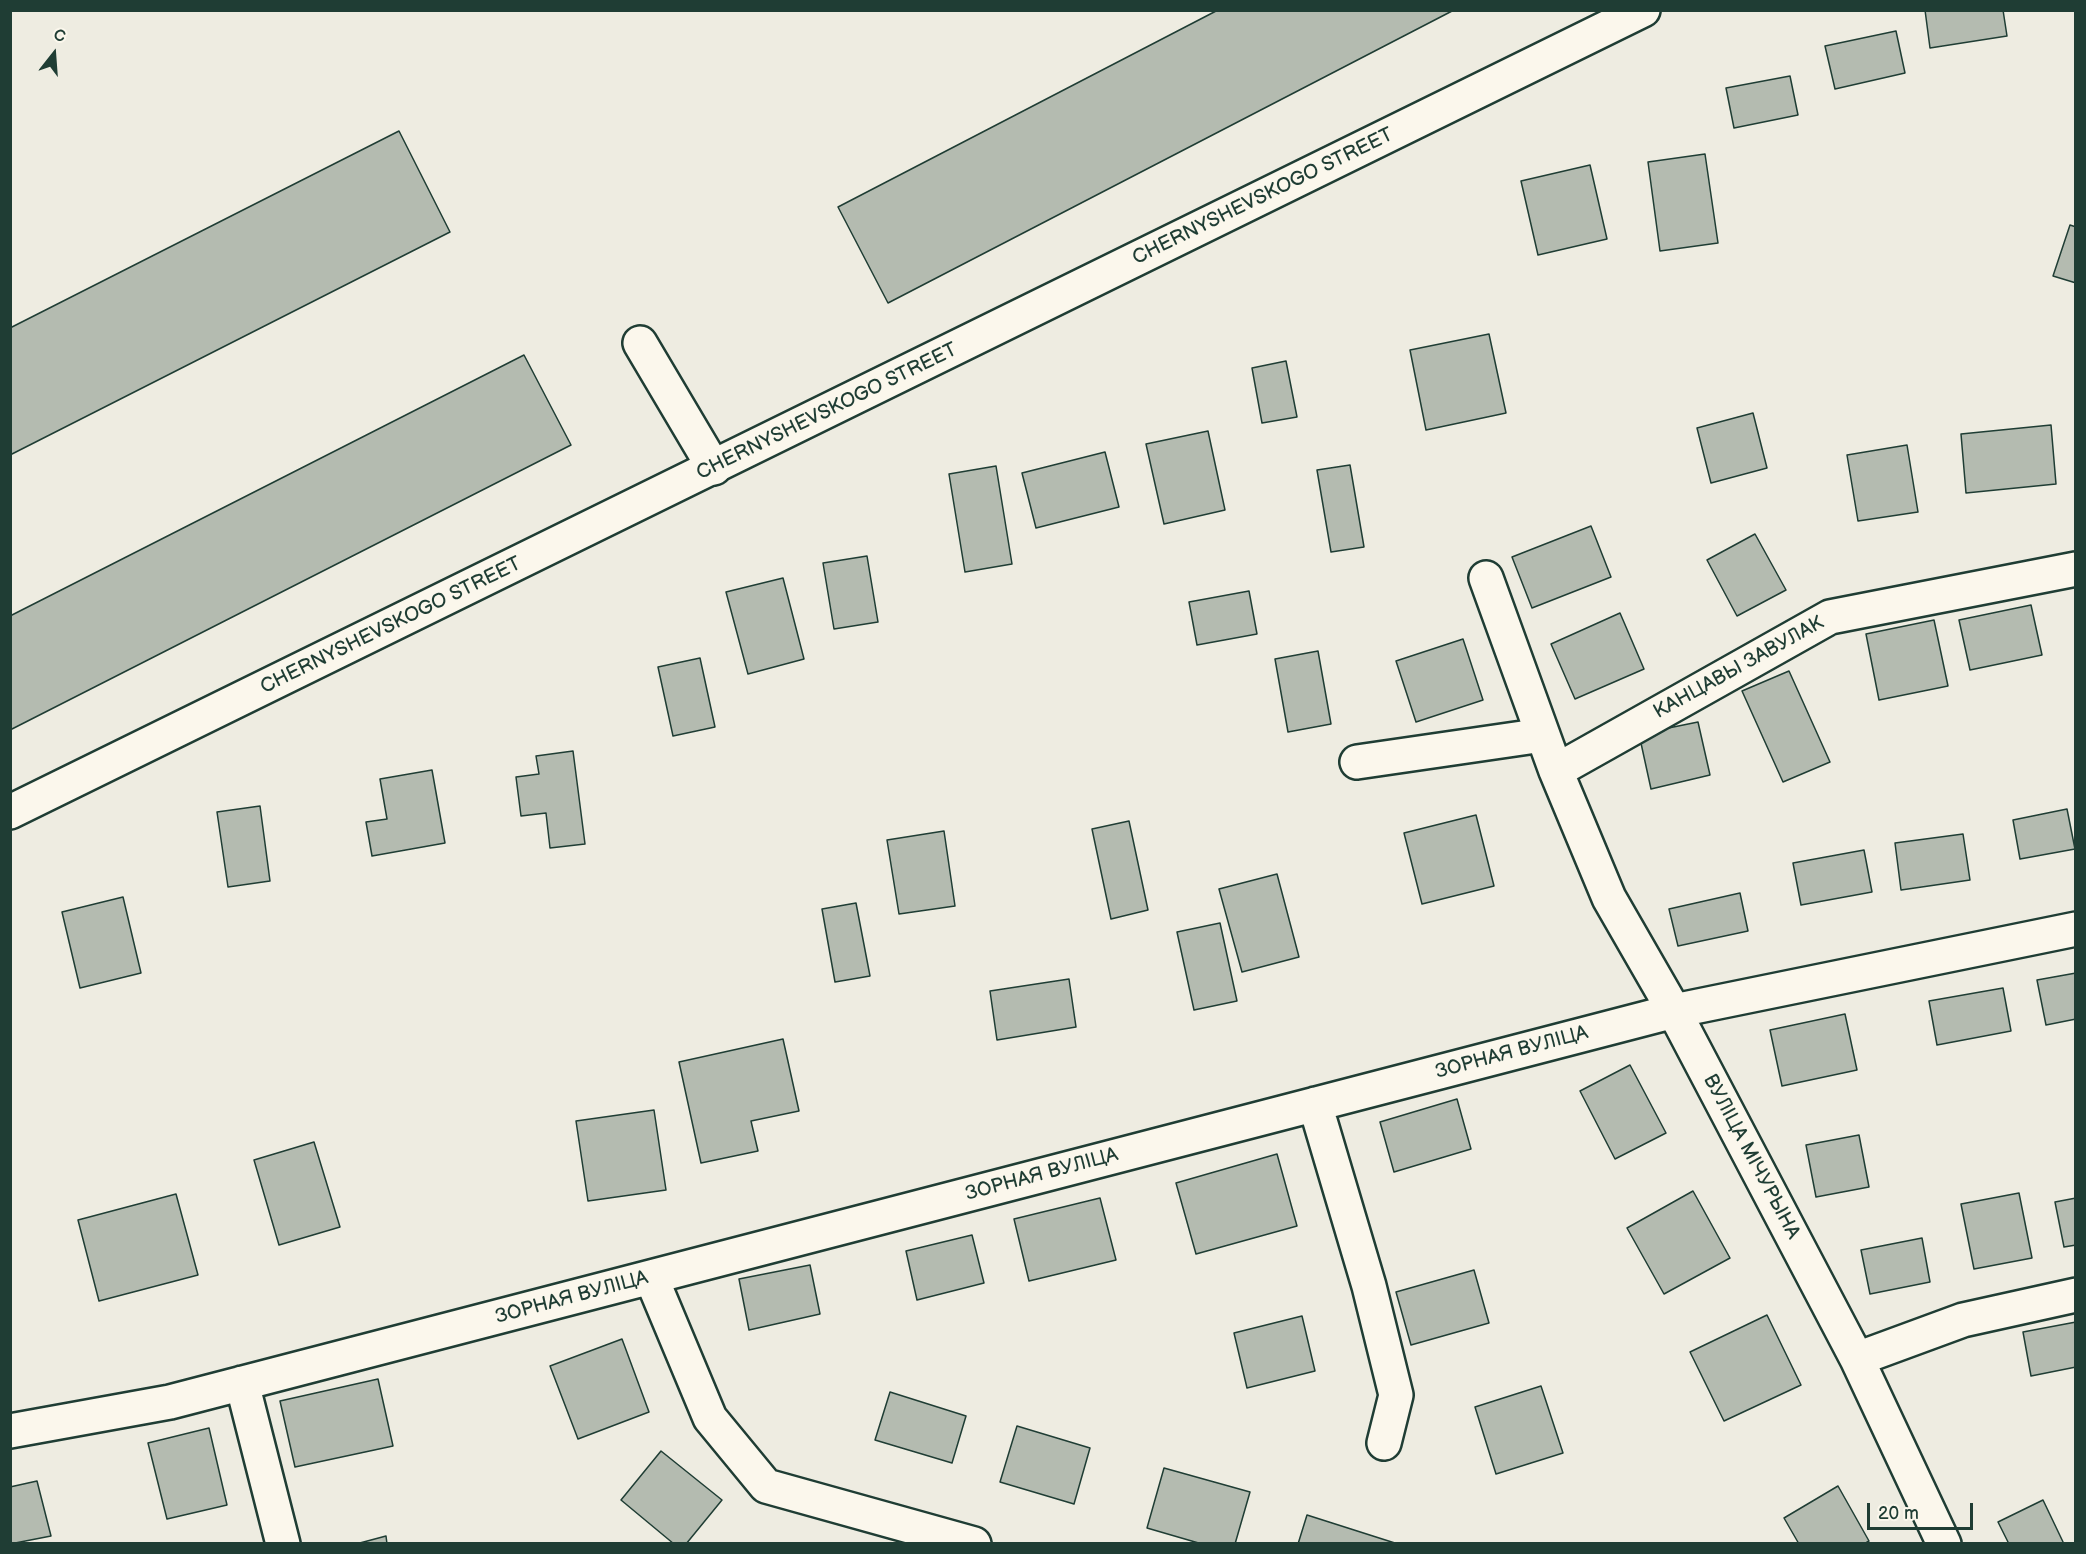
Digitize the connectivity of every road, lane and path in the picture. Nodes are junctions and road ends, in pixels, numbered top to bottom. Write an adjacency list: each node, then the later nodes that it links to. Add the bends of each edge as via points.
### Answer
1 (1643, 10): 3 (street, CHERNYSHEVSKOGO STREET)
2 (640, 343): 3 (street)
3 (714, 468): 9 (street, CHERNYSHEVSKOGO STREET)
4 (2076, 569): 8 (street, КАНЦАВЫ ЗАВУЛАК, via 1830,617)
5 (1486, 578): 6 (street, ВУЛІЦА МІЧУРЫНА)
6 (1543, 735): 7 (street); 8 (street, ВУЛІЦА МІЧУРЫНА)
7 (1358, 762)
8 (1556, 771): 11 (street, ВУЛІЦА МІЧУРЫНА, via 1609,897)
9 (10, 812)
10 (2076, 929): 11 (street, ЗОРНАЯ ВУЛІЦА)
11 (1674, 1011): 12 (street, ЗОРНАЯ ВУЛІЦА); 15 (street, ВУЛІЦА МІЧУРЫНА)
12 (1315, 1104): 13 (street, ЗОРНАЯ ВУЛІЦА); 18 (street, via 1369,1286 1396,1395)
13 (651, 1277): 16 (street, ЗОРНАЯ ВУЛІЦА); 20 (street, via 711,1418 766,1486)
14 (2076, 1295): 15 (street, via 1963,1320)
15 (1857, 1359): 21 (street, ВУЛІЦА МІЧУРЫНА)
16 (242, 1383): 17 (street, ЗОРНАЯ ВУЛІЦА, via 170,1402); 19 (street)
17 (10, 1431)
18 (1384, 1443)
19 (283, 1544)
20 (974, 1544)
21 (1944, 1544)

